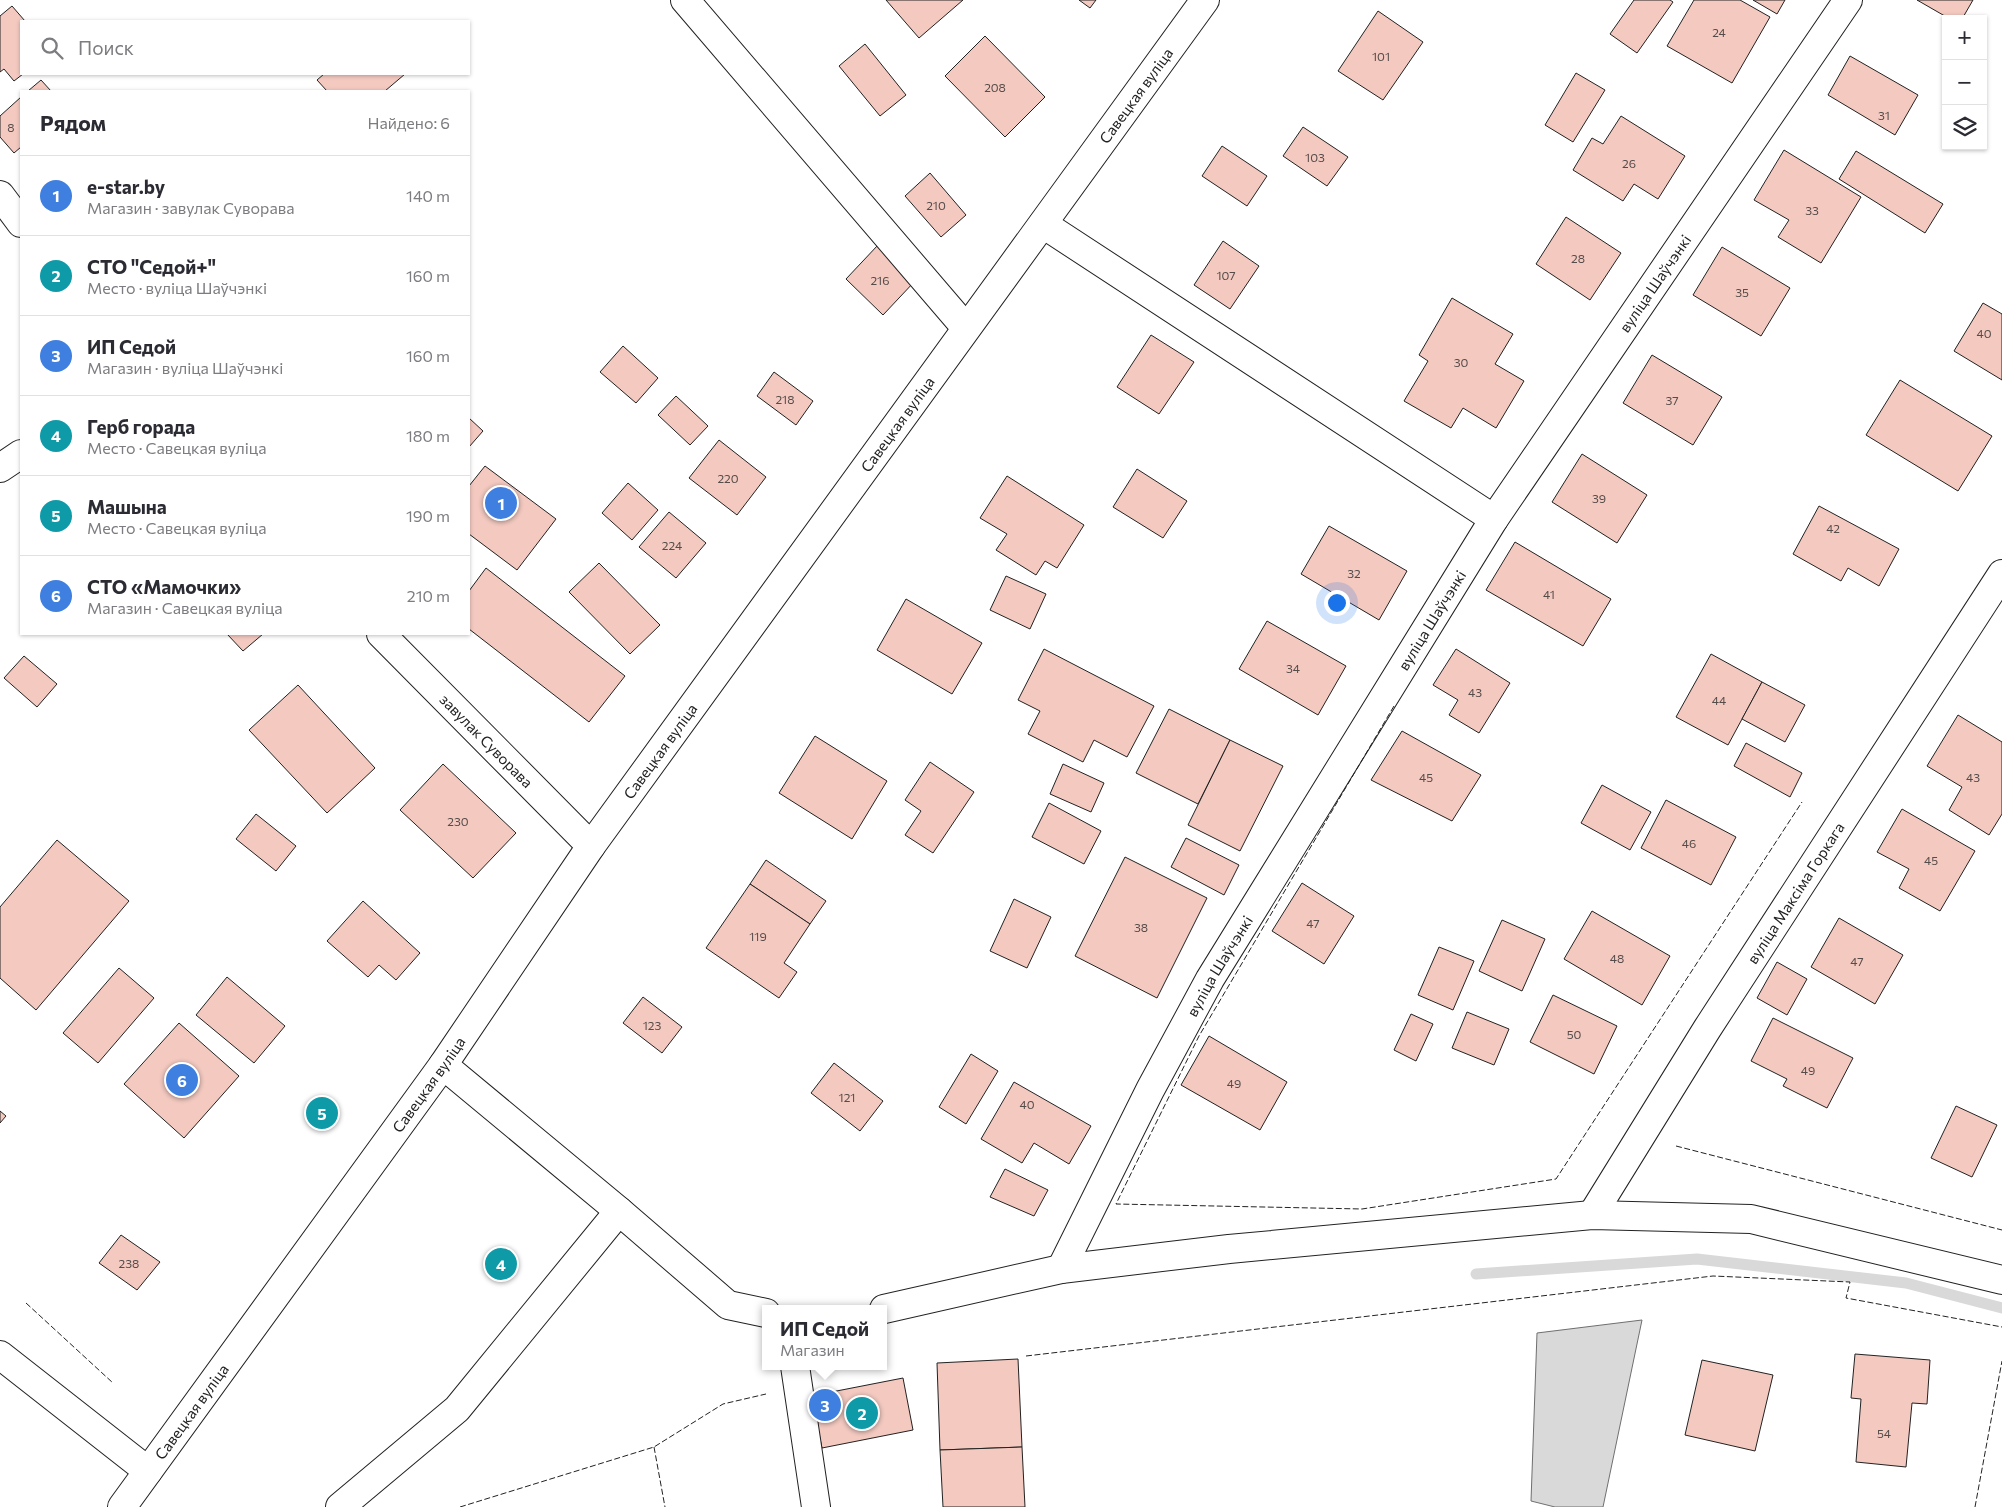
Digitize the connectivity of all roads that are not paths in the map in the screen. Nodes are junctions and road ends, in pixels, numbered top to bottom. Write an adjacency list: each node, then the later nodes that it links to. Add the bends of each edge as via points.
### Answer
1 (685, 0): 7 (street)
2 (1205, 0): 6 (street, Савецкая вуліца)
3 (1848, 0): 10 (street, вуліца Шаўчэнкі)
4 (0, 195): 5 (street)
5 (20, 222)
6 (1043, 224): 7 (street, Савецкая вуліца); 10 (street)
7 (966, 328): 13 (street, Савецкая вуліца)
8 (20, 455): 9 (street)
9 (0, 468)
10 (1494, 519): 17 (street, вуліца Шаўчэнкі, via 1210,979 1145,1099)
11 (2002, 574): 16 (street, вуліца Максіма Горкага, via 1713,1021)
12 (383, 635): 13 (street, завулак Суворава)
13 (591, 846): 14 (street, Савецкая вуліца)
14 (443, 1065): 15 (street); 23 (street, Савецкая вуліца)
15 (619, 1211): 20 (street, via 728,1305); 25 (street, via 457,1409)
16 (1592, 1215): 17 (street, via 1229,1249); 18 (street, via 1751,1219)
17 (1061, 1269): 19 (street)
18 (2002, 1280)
19 (887, 1309)
20 (762, 1312)
21 (0, 1355): 23 (street)
22 (796, 1370): 26 (street)
23 (148, 1471): 24 (street, Савецкая вуліца)
24 (122, 1507)
25 (340, 1507)
26 (816, 1507)

